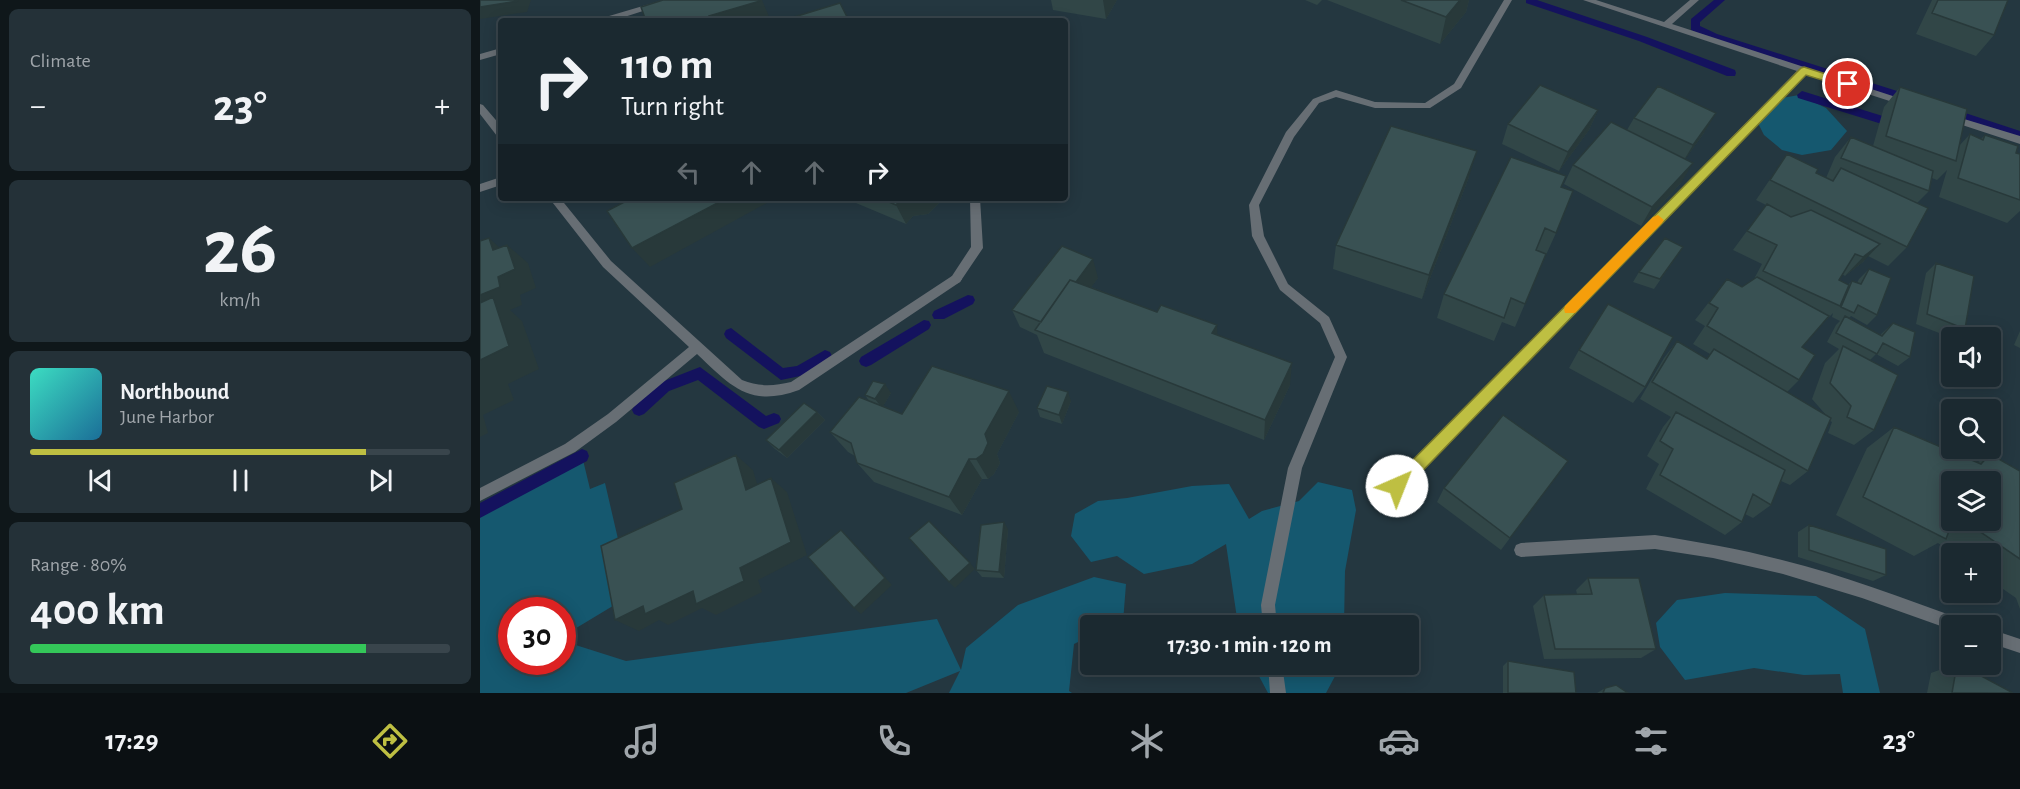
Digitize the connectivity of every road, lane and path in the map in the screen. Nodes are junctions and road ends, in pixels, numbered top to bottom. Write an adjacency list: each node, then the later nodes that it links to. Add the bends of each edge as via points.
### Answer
1 (673, 0): 5 (street)
2 (1508, 0): 23 (street, via 1458,86 1427,106 1375,105 1336,93 1316,101 1290,135 1254,205 1258,236 1284,288 1326,320 1341,357 1294,468)
3 (1587, 0): 6 (street)
4 (1695, 0): 6 (street)
5 (612, 18)
6 (1666, 25): 9 (street)
7 (498, 52): 8 (street)
8 (480, 57)
9 (1804, 70): 11 (street); 20 (street)
10 (480, 107): 13 (street)
11 (1918, 107)
12 (1941, 115): 14 (street)
13 (498, 129)
14 (2020, 140)
15 (498, 182): 16 (street)
16 (480, 188)
17 (556, 201): 19 (street, via 607,264)
18 (975, 201): 19 (street, via 977,248 956,279 795,386 756,392 738,384)
19 (697, 347): 21 (street, via 570,448)
20 (1397, 486)
21 (480, 495)
22 (1521, 550): 24 (street, via 1655,542 1713,551 1783,567)
23 (1269, 615)
24 (1941, 619)
25 (2001, 640): 26 (street)
26 (2020, 646)
27 (1276, 675): 28 (street)
28 (1278, 693)

